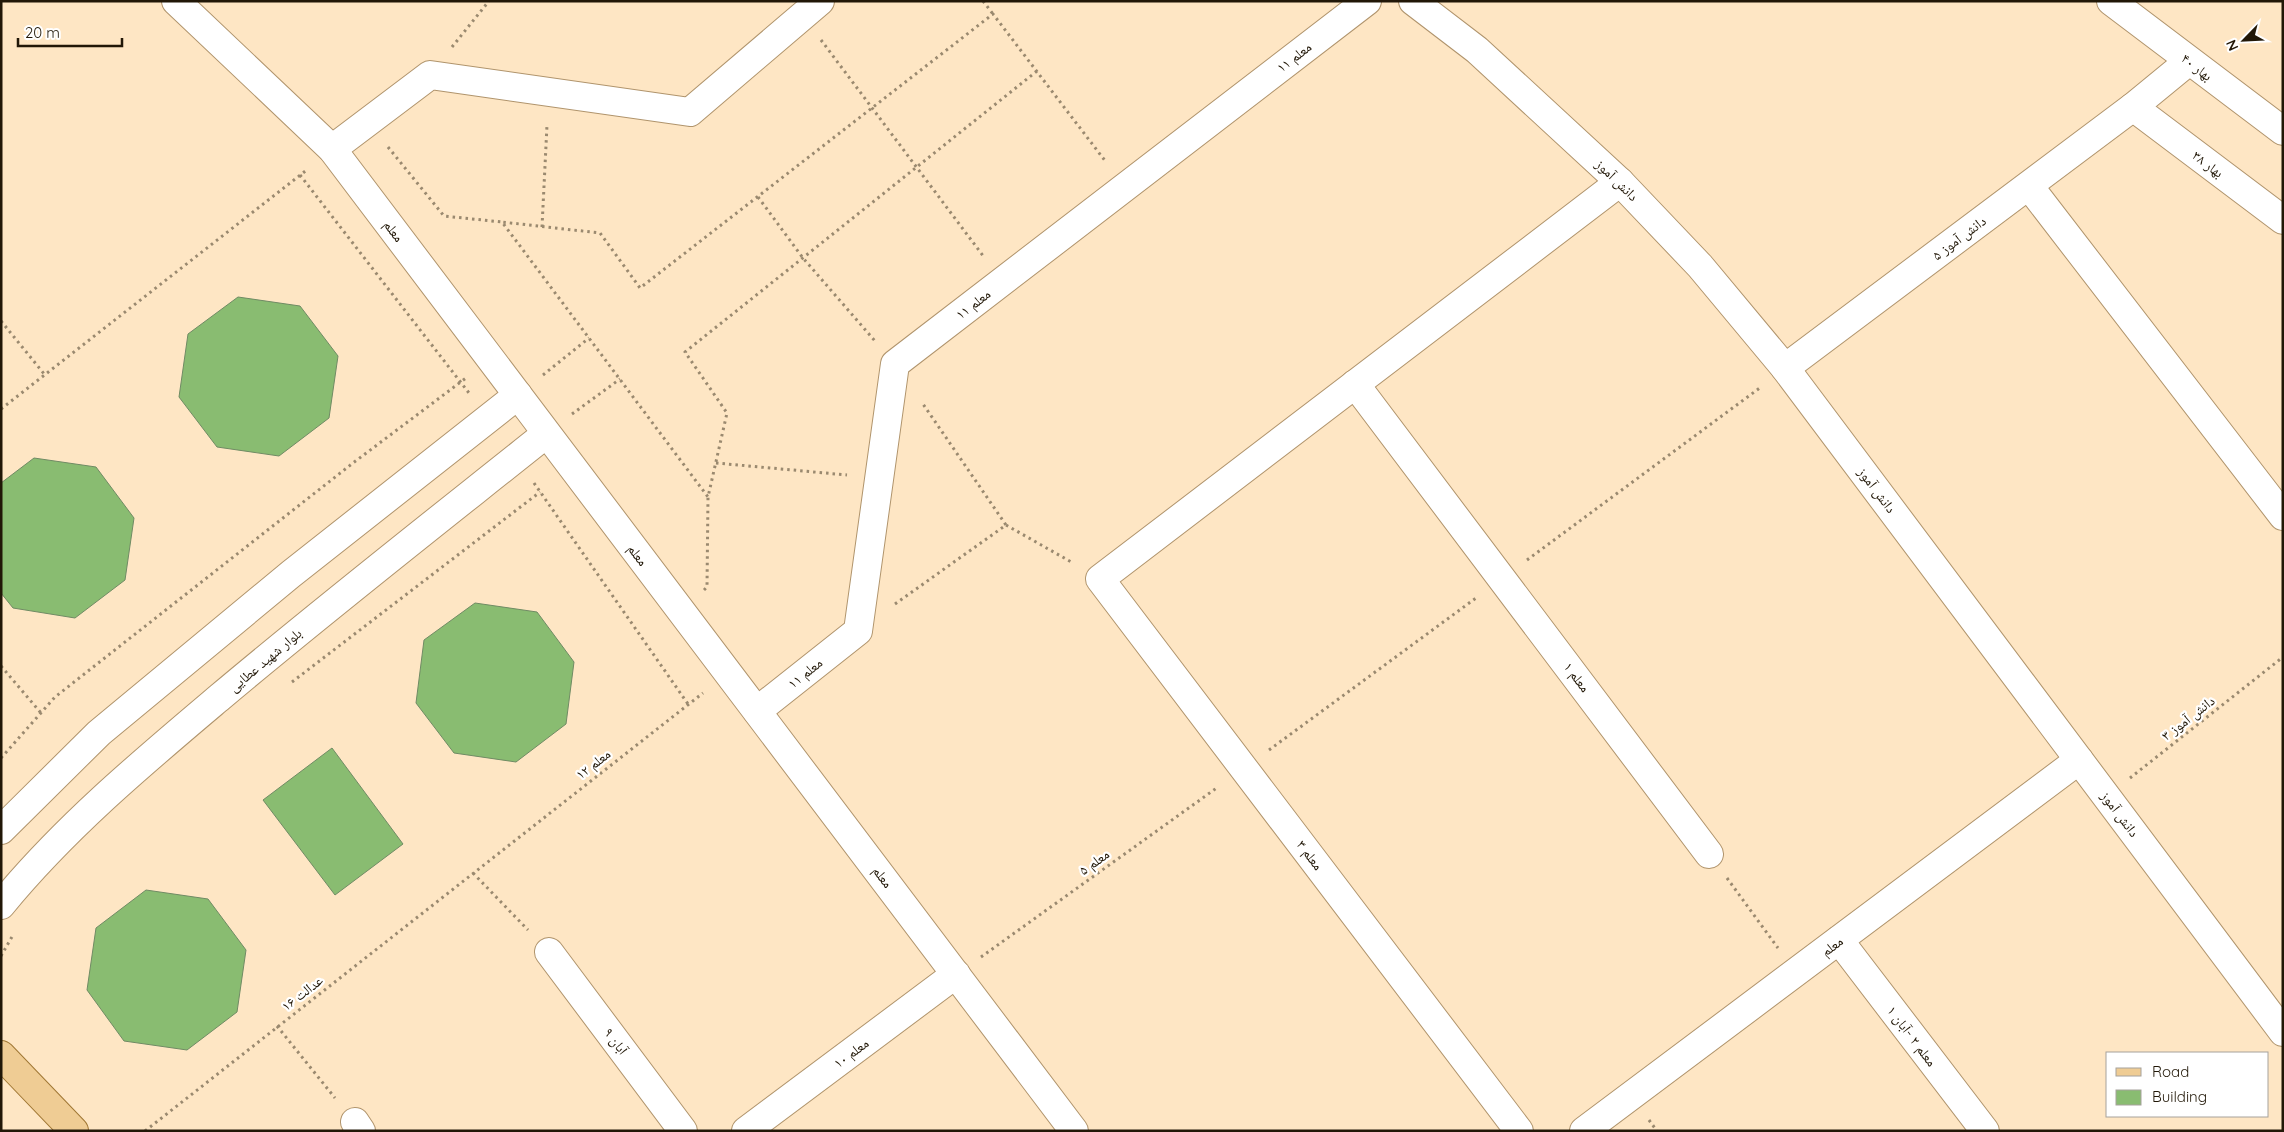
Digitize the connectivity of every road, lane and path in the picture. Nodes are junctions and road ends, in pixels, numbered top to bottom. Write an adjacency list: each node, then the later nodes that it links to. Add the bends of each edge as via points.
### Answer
1 (176, 1): 17 (street, معلم)
2 (489, 1): 11 (path)
3 (983, 1): 8 (path)
4 (1367, 1): 21 (street, معلم ۱۱)
5 (1413, 1): 19 (street, دانش آموز, via 1477,50)
6 (2111, 2): 9 (street, بهار ۴۰)
7 (812, 9): 12 (street, via 690,112); 14 (path)
8 (992, 14): 10 (path); 14 (path)
9 (2189, 61): 13 (street, دانش آموز ۵); 16 (street, بهار ۴۰)
10 (1037, 71): 18 (path); 21 (path)
11 (430, 75): 12 (street); 15 (street)
12 (548, 91): 25 (path)
13 (2133, 107): 20 (street, دانش آموز ۵); 23 (street, بهار ۳۸)
14 (872, 108): 18 (path); 22 (path)
15 (368, 122): 17 (street); 24 (path, via 444,216)
16 (2283, 131)
17 (332, 149): 30 (street, معلم); 33 (path)
18 (916, 168): 26 (path); 27 (path)
19 (1620, 182): 32 (street, دانش آموز, via 1700,266); 35 (street)
20 (2029, 186): 32 (street, دانش آموز ۵); 43 (street)
21 (1125, 187): 27 (street, معلم ۱۱)
22 (758, 196): 25 (path, via 640,288 600,234); 26 (path)
23 (2283, 220)
24 (502, 222): 25 (path); 29 (path)
25 (542, 227)
26 (803, 258): 31 (path); 39 (path, via 685,352 727,414)
27 (1002, 282): 31 (street, معلم ۱۱)
28 (1, 322): 33 (path)
29 (589, 338): 34 (path); 36 (path)
30 (490, 360): 36 (street, معلم); 53 (path, via 55,697)
31 (895, 364): 40 (street); 44 (path)
32 (1785, 368): 55 (street, دانش آموز)
33 (45, 375): 37 (path)
34 (620, 379): 38 (path); 42 (path)
35 (1356, 384): 45 (street); 59 (street, معلم ۱)
36 (518, 395): 38 (street, معلم); 58 (street, via 291,574 99,733)
37 (1, 409)
38 (546, 434): 46 (street, معلم); 61 (street, بلوار شهید عطایی, via 322,611 136,768 29,871)
39 (716, 463): 40 (path); 42 (path)
40 (879, 478): 47 (street)
41 (540, 492): 51 (path)
42 (708, 497): 46 (path, via 707,587)
43 (2283, 516)
44 (1006, 525): 45 (path); 47 (path)
45 (1100, 579): 56 (street, معلم ۳)
46 (679, 609): 50 (street, معلم)
47 (858, 631): 52 (street, معلم ۱۱)
48 (2283, 658): 57 (path, دانش آموز ۳)
49 (1, 666): 53 (path)
50 (728, 673): 52 (street, معلم); 60 (path, معلم ۱۲)
51 (289, 685)
52 (757, 712): 67 (street, معلم)
53 (41, 713): 54 (path)
54 (1, 758)
55 (2079, 760): 57 (street, دانش آموز); 63 (street, معلم)
56 (1244, 768): 67 (path, معلم ۵); 77 (street, معلم ۳)
57 (2106, 796): 69 (street, دانش آموز)
58 (1, 830)
59 (1709, 854): 66 (path)
60 (472, 873): 64 (path); 68 (path, عدالت ۱۶)
61 (1, 905)
62 (16, 930): 65 (path)
63 (1839, 940): 66 (street, معلم); 79 (street, معلم ۲ -آبان ۱)
64 (549, 952): 74 (street, آبان ۹)
65 (1, 956)
66 (1796, 972): 78 (street, معلم)
67 (956, 974): 75 (street, معلم ۱۰); 76 (street, معلم)
68 (277, 1026): 71 (path); 73 (path, عدالت ۱۶)
69 (2283, 1032)
70 (1, 1055): 72 (main road)
71 (358, 1126)
72 (74, 1131)
73 (145, 1131)
74 (683, 1131)
75 (746, 1131)
76 (1074, 1131)
77 (1519, 1131)
78 (1584, 1131)
79 (1985, 1131)

